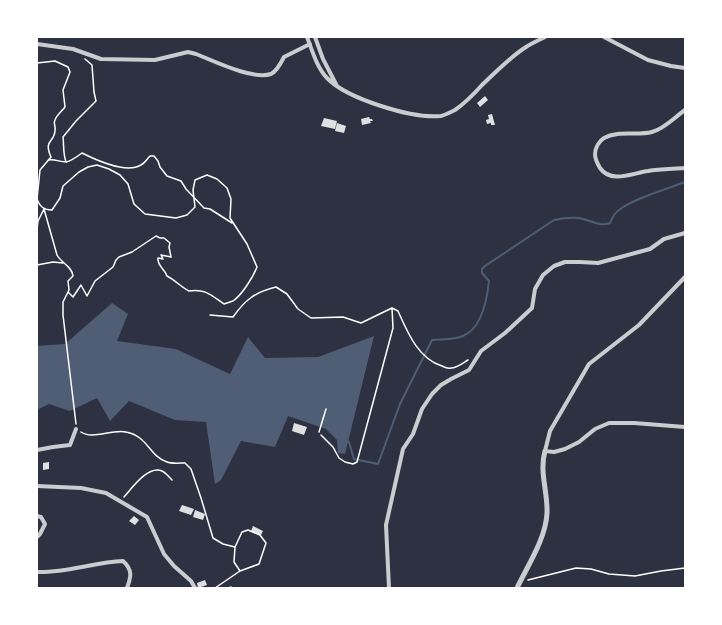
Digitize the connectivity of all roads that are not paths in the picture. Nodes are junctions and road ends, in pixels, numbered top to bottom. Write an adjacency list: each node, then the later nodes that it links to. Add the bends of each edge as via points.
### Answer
1 (307, 37): 6 (street)
2 (315, 37): 8 (street)
3 (545, 37): 8 (street, via 526,46 455,110 442,116 385,107 361,100)
4 (604, 37): 7 (street, via 648,60)
5 (37, 44): 6 (street, via 73,49 101,59 154,60 188,52 241,72 260,75 271,74 280,66 284,57)
6 (310, 44): 8 (street, via 319,66 327,78)
7 (685, 68)
8 (337, 86)
9 (685, 110): 10 (street, via 653,132 619,134 604,138 595,152 597,163 603,172 611,176)
10 (685, 168)
11 (685, 233): 24 (street, via 664,239 650,249 598,263 565,262 554,266 543,275 535,289 532,308 481,351 469,370 441,385 432,394 403,450 386,525)
12 (685, 277): 16 (street, via 639,325 589,364 550,431)
13 (685, 427): 16 (street, via 609,423 565,449)
14 (76, 429): 15 (street, via 70,445)
15 (37, 450)
16 (545, 451): 21 (street, via 542,461 547,513 545,529)
17 (37, 486): 23 (street, via 80,488 106,493 147,518 164,554)
18 (37, 516): 19 (street, via 41,517 45,524)
19 (37, 537)
20 (37, 572): 22 (street, via 123,561 129,566)
21 (519, 585)
22 (127, 588)
23 (195, 588)
24 (389, 588)

